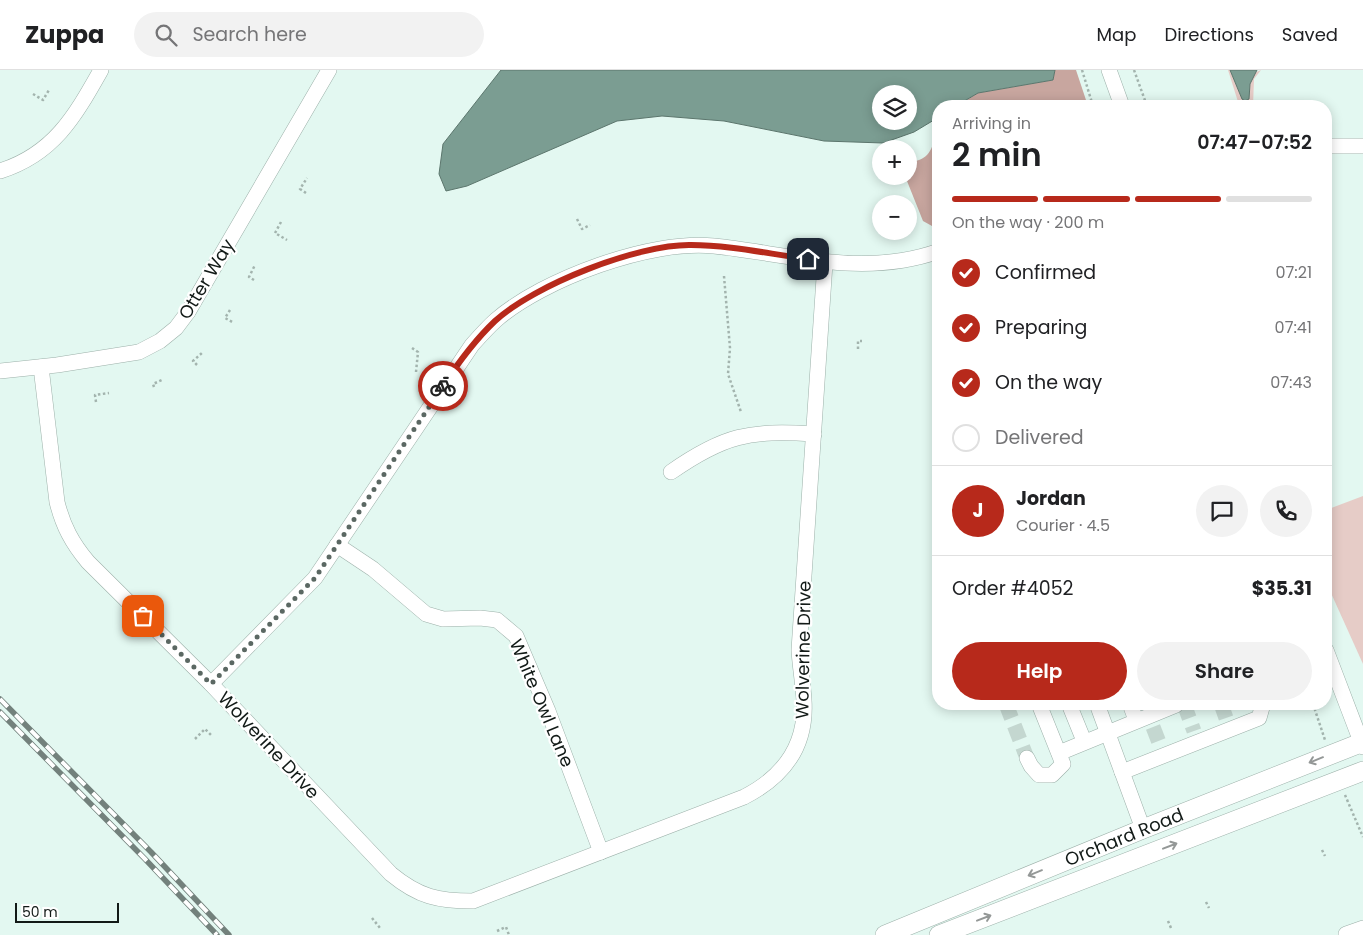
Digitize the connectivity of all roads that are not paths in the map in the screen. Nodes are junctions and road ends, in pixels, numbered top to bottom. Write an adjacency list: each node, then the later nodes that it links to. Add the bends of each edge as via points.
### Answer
1 (101, 70): 7 (street, via 61,134 38,152)
2 (329, 70): 10 (street, Otter Way, via 176,328 140,352)
3 (1109, 70): 4 (street)
4 (1120, 100)
5 (1332, 146): 6 (street)
6 (1363, 146)
7 (0, 171)
8 (932, 254): 9 (street, via 872,264)
9 (825, 263): 12 (street, Wolverine Drive); 14 (street, via 714,246 662,247 612,261 525,299 496,320 472,345)
10 (41, 367): 11 (street, Otter Way); 16 (street, Wolverine Drive, via 57,502 72,543)
11 (0, 371)
12 (814, 434): 13 (street, via 768,432 745,435 701,451); 32 (street, Wolverine Drive, via 800,650 803,726 795,750 782,770 764,787)
13 (671, 472)
14 (337, 545): 16 (street, via 302,592); 32 (street, White Owl Lane, via 373,569 426,614 442,620 497,620 516,636)
15 (1332, 666): 26 (street)
16 (211, 684): 32 (street, Wolverine Drive, via 391,874 426,902 474,901)
17 (1041, 710): 27 (street)
18 (1071, 710): 25 (street)
19 (1099, 710): 24 (street)
20 (1136, 710): 23 (street)
21 (1167, 710): 23 (street)
22 (1261, 710): 30 (street, via 1259,718 1229,723 1162,750)
23 (1146, 721): 24 (street)
24 (1107, 732): 25 (street); 30 (street)
25 (1084, 742): 27 (street)
26 (1362, 744): 31 (main road, Orchard Road, one-way to 31)
27 (1059, 753): 28 (street, via 1063,764 1052,775 1039,775)
28 (1027, 758)
29 (1363, 771): 36 (main road, Orchard Road, one-way to 29)
30 (1122, 772): 31 (street)
31 (1142, 829): 35 (main road, Orchard Road, one-way to 35)
32 (602, 852)
33 (1363, 928): 34 (street)
34 (1346, 934)
35 (885, 935)
36 (939, 935)

